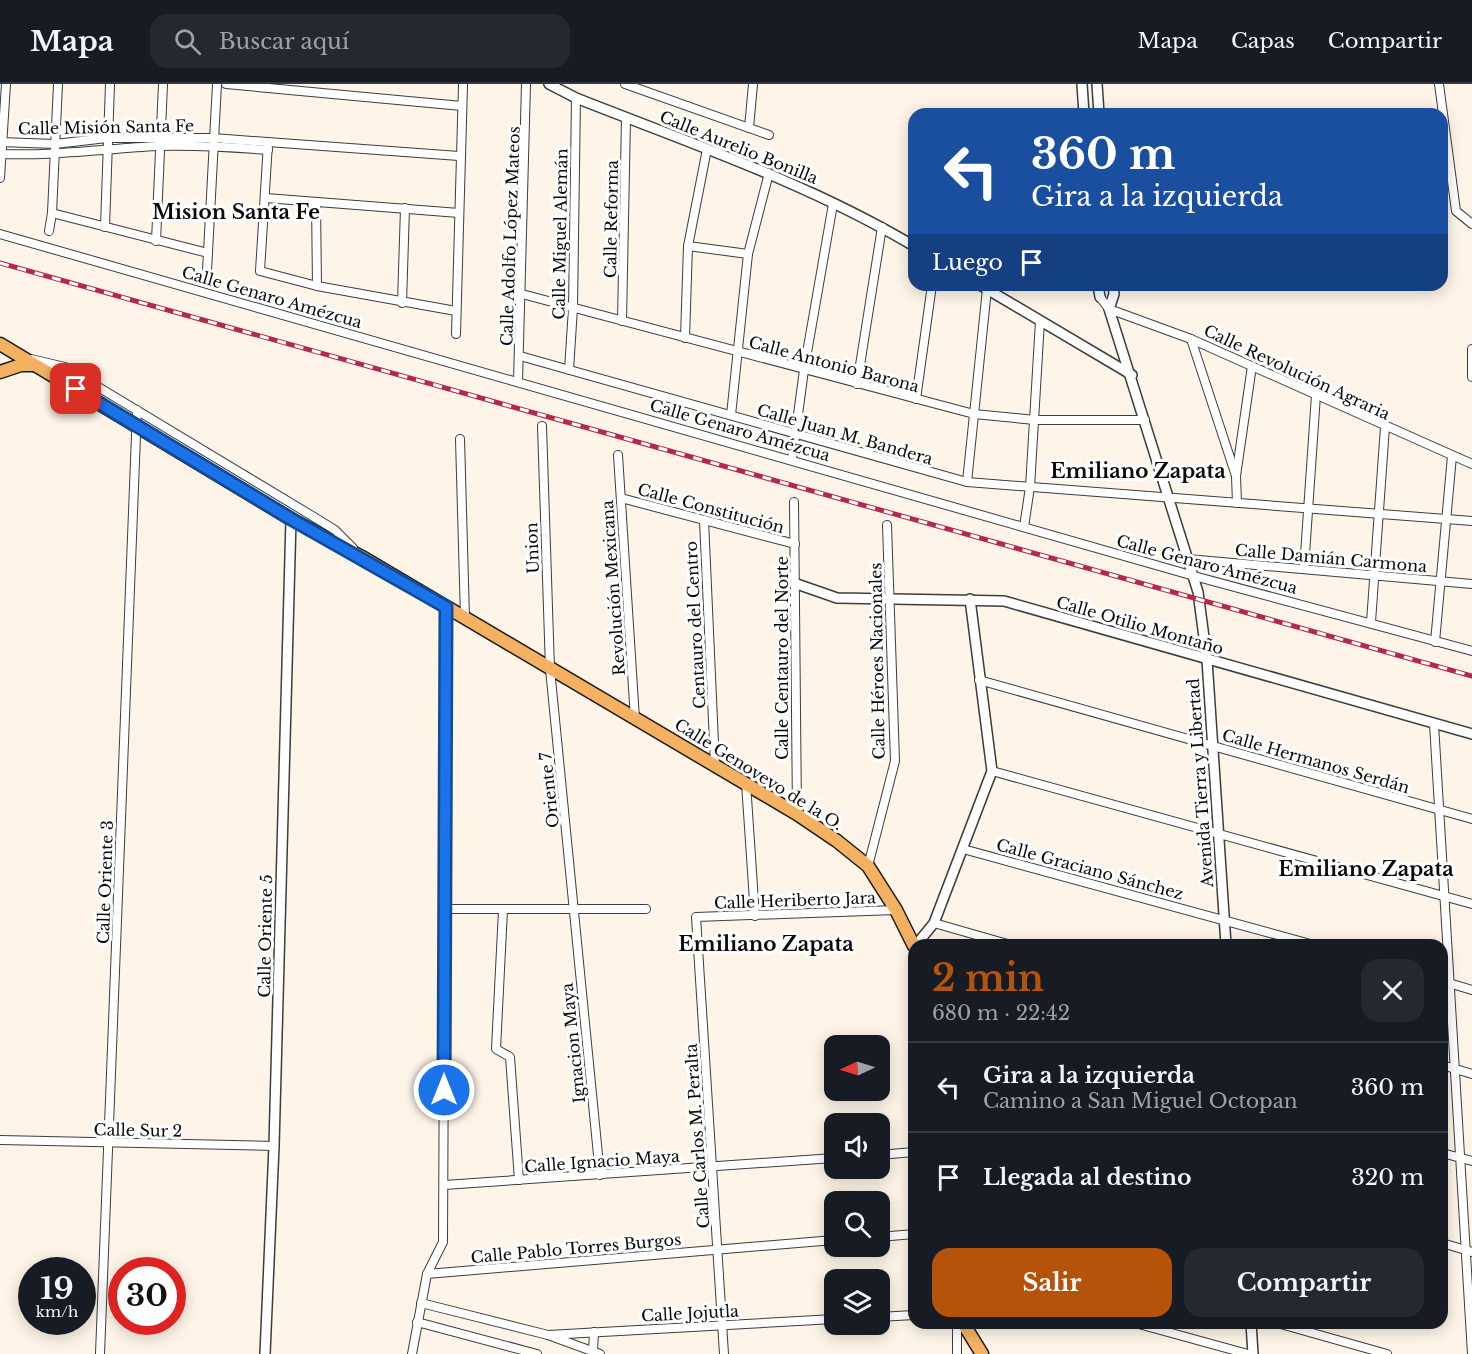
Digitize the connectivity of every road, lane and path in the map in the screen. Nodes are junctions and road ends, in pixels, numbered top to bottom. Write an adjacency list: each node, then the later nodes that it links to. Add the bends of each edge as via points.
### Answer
1 (6, 84): 24 (street)
2 (58, 84): 27 (street)
3 (110, 84): 23 (street)
4 (163, 84): 25 (street)
5 (217, 84): 26 (street)
6 (226, 84): 16 (street)
7 (549, 84): 15 (street, Calle Aurelio Bonilla)
8 (625, 84): 21 (street)
9 (753, 84): 21 (street)
10 (1082, 84): 17 (street)
11 (1097, 84): 18 (street)
12 (1439, 84): 19 (street)
13 (463, 85): 16 (street)
14 (529, 86): 60 (street, Calle Adolfo López Mateos)
15 (576, 98): 20 (street, Calle Aurelio Bonilla); 63 (street, Calle Miguel Alemán)
16 (462, 106): 34 (street)
17 (1084, 108)
18 (1099, 108)
19 (1442, 108)
20 (626, 118): 30 (street, Calle Aurelio Bonilla); 66 (street, Calle Reforma)
21 (749, 128): 22 (street)
22 (769, 135)
23 (107, 138): 25 (street, Calle Misión Santa Fe); 27 (street, Calle Misión Santa Fe); 29 (street)
24 (2, 142): 27 (street, Calle Misión Santa Fe); 32 (street)
25 (158, 142): 26 (street, Calle Misión Santa Fe); 29 (street, Calle Misión Santa Fe); 48 (street)
26 (212, 142): 28 (street, Calle Misión Santa Fe); 51 (street)
27 (55, 144): 33 (street)
28 (268, 146): 34 (street, Calle Misión Santa Fe); 37 (street)
29 (107, 149): 33 (street, Calle Misión Santa Fe); 44 (street)
30 (707, 149): 35 (street, Calle Aurelio Bonilla); 50 (street)
31 (1448, 151): 43 (street, via 1456,211)
32 (1, 154): 33 (street, Calle Misión Santa Fe); 36 (street)
33 (55, 155): 41 (street)
34 (459, 156): 42 (street)
35 (769, 173): 39 (street, Calle Aurelio Bonilla); 52 (street)
36 (0, 178)
37 (266, 198): 38 (street); 54 (street, via 261,271)
38 (316, 202): 40 (street); 54 (street)
39 (833, 204): 45 (street, Calle Aurelio Bonilla); 79 (street)
40 (405, 208): 42 (street); 62 (street)
41 (52, 213): 44 (street); 46 (street)
42 (459, 213): 65 (street)
43 (1472, 225)
44 (105, 227): 48 (street)
45 (882, 227): 49 (street, Calle Aurelio Bonilla); 84 (street)
46 (49, 231)
47 (0, 234): 83 (street, Calle Genaro Amézcua)
48 (156, 241): 51 (street)
49 (908, 242)
50 (688, 246): 52 (street); 69 (street)
51 (208, 253): 53 (street)
52 (748, 254): 73 (street)
53 (207, 270)
54 (317, 286): 62 (street)
55 (931, 291): 86 (street)
56 (983, 291): 88 (street)
57 (990, 291): 67 (street)
58 (1099, 291): 61 (street)
59 (1114, 291): 64 (street)
60 (522, 294): 63 (street, Calle Antonio Barona); 74 (street, Calle Adolfo López Mateos)
61 (1100, 297): 64 (street)
62 (402, 303): 65 (street)
63 (573, 308): 66 (street, Calle Antonio Barona); 78 (street, Calle Miguel Alemán)
64 (1109, 309): 70 (street, Calle Revolución Agraria); 81 (street, Avenida Tierra y Libertad)
65 (456, 311): 68 (street)
66 (622, 321): 69 (street, Calle Antonio Barona)
67 (1040, 321): 81 (street); 90 (street)
68 (456, 334)
69 (685, 338): 73 (street, Calle Antonio Barona)
70 (1191, 339): 77 (street, Calle Revolución Agraria); 101 (street)
71 (0, 344): 75 (main road, Calle Genovevo de la O.)
72 (1472, 349): 82 (street)
73 (736, 352): 79 (street, Calle Antonio Barona); 89 (street)
74 (520, 356): 78 (street, Calle Juan M. Bandera); 83 (street, Calle Adolfo López Mateos)
75 (23, 357): 76 (main road, Calle Genovevo de la O.); 87 (street, via 65,367)
76 (36, 365): 80 (main road); 92 (main road, Calle Genovevo de la O.)
77 (1252, 366): 85 (street, Calle Revolución Agraria); 101 (street)
78 (569, 370): 89 (street, Calle Juan M. Bandera)
79 (804, 370): 84 (street, Calle Antonio Barona); 95 (street)
80 (0, 372)
81 (1131, 375): 91 (street, Avenida Tierra y Libertad)
82 (1472, 377)
83 (518, 381): 99 (street, Calle Genaro Amézcua)
84 (857, 384): 86 (street, Calle Antonio Barona)
85 (1316, 395): 94 (street, Calle Revolución Agraria); 108 (street)
86 (916, 399): 88 (street, Calle Antonio Barona)
87 (136, 410): 92 (street, Calle Oriente 3); 117 (street, via 334,530)
88 (974, 414): 90 (street, Calle Antonio Barona); 102 (street)
89 (731, 416): 95 (street, Calle Juan M. Bandera)
90 (1035, 420): 91 (street, Calle Antonio Barona); 103 (street)
91 (1145, 420): 104 (street, Avenida Tierra y Libertad)
92 (136, 425): 110 (main road, Calle Genovevo de la O.); 172 (street, Calle Oriente 3)
93 (542, 426): 133 (street, Union)
94 (1385, 427): 98 (street, Calle Revolución Agraria); 109 (street)
95 (796, 434): 99 (street); 102 (street, Calle Juan M. Bandera)
96 (460, 439): 128 (street)
97 (618, 455): 105 (street, Revolución Mexicana)
98 (1452, 456): 100 (street, Calle Revolución Agraria); 112 (street)
99 (792, 459): 115 (street, Calle Genaro Amézcua)
100 (1472, 464)
101 (1236, 476): 107 (street)
102 (967, 482): 103 (street, Calle Juan M. Bandera)
103 (1030, 487): 104 (street, Calle Juan M. Bandera); 115 (street)
104 (1169, 497): 107 (street, Calle Juan M. Bandera); 118 (street, Avenida Tierra y Libertad)
105 (621, 498): 111 (street, Calle Constitución); 135 (street, Revolución Mexicana)
106 (795, 502): 116 (street, Calle Centauro del Norte)
107 (1237, 503): 108 (street, Calle Juan M. Bandera)
108 (1310, 509): 109 (street, Calle Juan M. Bandera); 119 (street)
109 (1379, 514): 112 (street, Calle Juan M. Bandera); 120 (street)
110 (291, 519): 117 (main road, Calle Genovevo de la O.); 173 (street, Calle Oriente 5)
111 (704, 520): 116 (street, Calle Constitución); 139 (street, Centauro del Centro)
112 (1447, 520): 113 (street, Calle Juan M. Bandera); 122 (street)
113 (1472, 521)
114 (887, 525): 125 (street, Calle Héroes Nacionales)
115 (1024, 527): 121 (street, Calle Genaro Amézcua)
116 (795, 544): 123 (street, Calle Centauro del Norte)
117 (362, 557): 127 (main road, Calle Genovevo de la O.)
118 (1188, 559): 119 (street, Calle Damián Carmona); 121 (street, Avenida Tierra y Libertad)
119 (1304, 569): 120 (street, Calle Damián Carmona)
120 (1373, 575): 122 (street, Calle Damián Carmona); 129 (street)
121 (1194, 576): 129 (street, Calle Genaro Amézcua); 132 (street, Avenida Tierra y Libertad)
122 (1441, 581): 124 (street, Calle Damián Carmona); 130 (street)
123 (794, 583): 125 (street, Calle Otilio Montaño, via 837,598); 143 (street, Calle Centauro del Norte)
124 (1472, 584)
125 (888, 597): 126 (street, Calle Otilio Montaño); 147 (street, Calle Héroes Nacionales, via 895,761)
126 (970, 599): 132 (street, Calle Otilio Montaño, via 1004,601); 134 (street, Calle Genovevo de la O.)
127 (446, 607): 128 (main road, Calle Genovevo de la O.); 150 (street)
128 (465, 618): 133 (main road, Calle Genovevo de la O.)
129 (1371, 622): 130 (street, Calle Genaro Amézcua)
130 (1435, 642): 131 (street, Calle Genaro Amézcua)
131 (1472, 651)
132 (1207, 660): 136 (street, Calle Otilio Montaño); 138 (street, Avenida Tierra y Libertad)
133 (550, 669): 135 (main road, Calle Genovevo de la O.); 151 (street, Oriente 7)
134 (978, 680): 138 (street, Calle Hermanos Serdán); 140 (street, Calle Genovevo de la O.)
135 (635, 719): 139 (main road, Calle Genovevo de la O.)
136 (1434, 724): 137 (street, Calle Otilio Montaño); 142 (street)
137 (1472, 734)
138 (1213, 746): 142 (street, Calle Hermanos Serdán); 145 (street, Avenida Tierra y Libertad)
139 (715, 765): 141 (main road, Calle Genovevo de la O.)
140 (992, 771): 145 (street); 146 (street, Calle Genovevo de la O.)
141 (746, 783): 143 (main road, Calle Genovevo de la O.); 155 (street)
142 (1439, 810): 144 (street, Calle Hermanos Serdán); 148 (street)
143 (797, 814): 147 (main road, Calle Genovevo de la O.)
144 (1472, 819)
145 (1219, 833): 148 (street); 157 (street, Avenida Tierra y Libertad)
146 (963, 849): 157 (street, Calle Graciano Sánchez); 158 (street, Calle Genovevo de la O.)
147 (868, 866): 154 (main road, Calle Genovevo de la O.)
148 (1445, 896): 149 (street); 164 (street)
149 (1472, 904)
150 (445, 909): 153 (street); 183 (street)
151 (574, 909): 152 (street); 153 (street); 181 (street, Ignacion Maya)
152 (646, 909)
153 (503, 910): 182 (street, via 496,1049 510,1057)
154 (896, 910): 155 (street, Calle Heriberto Jara); 159 (main road, Calle Genovevo de la O.)
155 (755, 916): 156 (street, Calle Heriberto Jara)
156 (696, 917): 180 (street, Calle Carlos M. Peralta)
157 (1224, 919): 162 (street, Avenida Tierra y Libertad); 163 (street, Calle Graciano Sánchez)
158 (934, 923): 160 (street, Calle Genovevo de la O.); 161 (street)
159 (912, 939)
160 (920, 939)
161 (990, 939)
162 (1226, 939)
163 (1293, 939)
164 (1447, 939)
165 (1448, 949): 166 (street)
166 (1450, 984): 167 (street); 169 (street)
167 (1472, 990)
168 (1448, 1067): 169 (street)
169 (1456, 1069): 170 (street); 178 (street)
170 (1472, 1074)
171 (0, 1140): 172 (street, Calle Sur 2)
172 (108, 1143): 173 (street, Calle Sur 2); 205 (street, Calle Oriente 3)
173 (274, 1146): 206 (street, Calle Oriente 5)
174 (908, 1153): 175 (street)
175 (890, 1154)
176 (1448, 1155): 178 (street)
177 (824, 1159): 180 (street, Calle Ignacio Maya)
178 (1462, 1159): 179 (street); 189 (street)
179 (1472, 1161)
180 (712, 1167): 181 (street, Calle Ignacio Maya); 188 (street, Calle Carlos M. Peralta)
181 (600, 1175): 182 (street, Calle Ignacio Maya)
182 (519, 1180): 183 (street, Calle Ignacio Maya)
183 (444, 1185): 190 (street, via 443,1242)
184 (908, 1235): 185 (street)
185 (890, 1236)
186 (824, 1241): 188 (street, Calle Pablo Torres Burgos)
187 (1448, 1245): 189 (street)
188 (718, 1250): 190 (street, Calle Pablo Torres Burgos); 196 (street, Calle Carlos M. Peralta)
189 (1470, 1251): 215 (street)
190 (427, 1274): 191 (street)
191 (421, 1302): 195 (street); 203 (street)
192 (908, 1315): 193 (street)
193 (890, 1316)
194 (824, 1320): 196 (street, Calle Jojutla)
195 (417, 1322): 207 (street); 208 (street)
196 (723, 1325): 202 (street, Calle Jojutla); 209 (street, Calle Carlos M. Peralta)
197 (957, 1329): 210 (street)
198 (967, 1329): 211 (main road)
199 (1157, 1329): 212 (street)
200 (1251, 1329): 213 (street)
201 (1298, 1329): 214 (street)
202 (594, 1332): 203 (street, Calle Jojutla); 204 (street)
203 (548, 1335): 204 (street)
204 (597, 1353)
205 (100, 1354)
206 (265, 1354)
207 (412, 1354)
208 (537, 1354)
209 (724, 1354)
210 (957, 1354)
211 (982, 1354)
212 (1248, 1354)
213 (1253, 1354)
214 (1387, 1354)
215 (1472, 1354)

